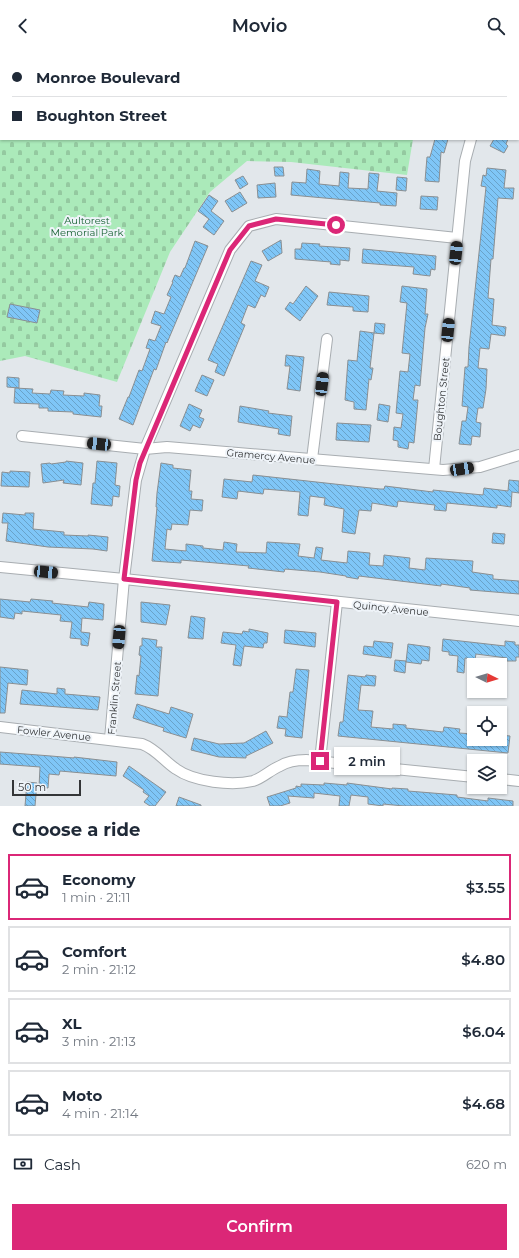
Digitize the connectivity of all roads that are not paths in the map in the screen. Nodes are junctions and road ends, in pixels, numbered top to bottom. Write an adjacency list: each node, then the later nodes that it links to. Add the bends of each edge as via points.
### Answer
1 (471, 140): 2 (street, Boughton Street, via 465,161)
2 (457, 238): 5 (street, Franklin Street, via 276,219 249,226 230,250); 8 (street, Boughton Street)
3 (327, 339): 7 (street)
4 (22, 436): 5 (street, Gramercy Avenue)
5 (145, 449): 7 (street, Gramercy Avenue, via 167,447); 10 (street, Franklin Street, via 136,480)
6 (519, 455): 8 (street, Gramercy Avenue, via 480,467)
7 (312, 459): 8 (street, Gramercy Avenue)
8 (434, 469)
9 (0, 568): 10 (street, Quincy Avenue)
10 (124, 579): 11 (street, Quincy Avenue); 14 (street, Franklin Street)
11 (337, 602): 12 (street, Quincy Avenue); 15 (street)
12 (519, 621)
13 (0, 727): 14 (street, Fowler Avenue)
14 (110, 739): 15 (street, Fowler Avenue, via 150,747 177,770 192,778 203,780 243,782 261,778 289,762)
15 (320, 761): 16 (street, Fowler Avenue)
16 (467, 776)
17 (507, 780): 18 (street)
18 (519, 781)

